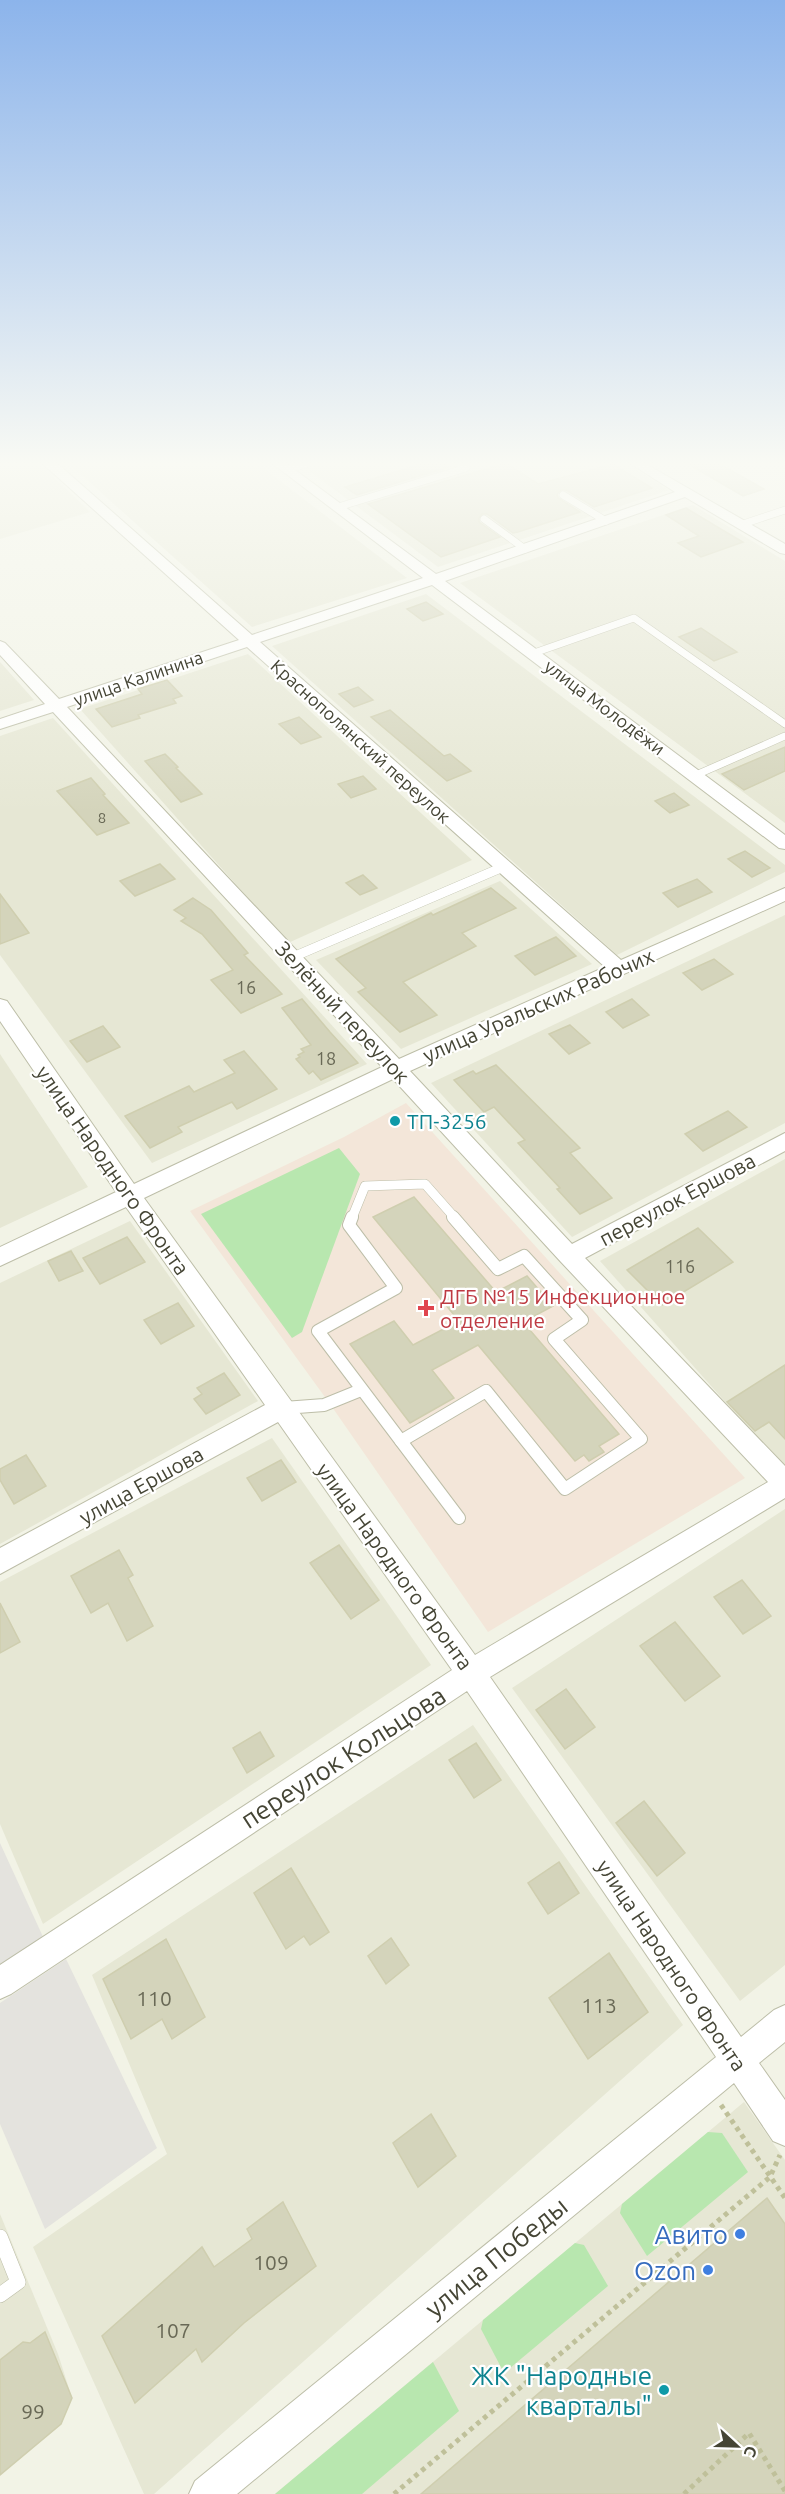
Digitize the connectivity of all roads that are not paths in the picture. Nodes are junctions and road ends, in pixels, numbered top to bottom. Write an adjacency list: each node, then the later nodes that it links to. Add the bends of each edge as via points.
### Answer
1 (180, 580): 4 (street, Краснополянский переулок)
2 (432, 580): 4 (street, улица Калинина)
3 (433, 580): 6 (street, улица Молодёжи)
4 (248, 641): 7 (street, улица Калинина); 13 (street, Краснополянский переулок)
5 (0, 646): 7 (street, Зелёный переулок)
6 (534, 653): 9 (lane, via 634,618); 11 (street, улица Молодёжи)
7 (56, 705): 8 (street, улица Калинина); 15 (street, Зелёный переулок)
8 (0, 724)
9 (785, 724)
10 (785, 736): 11 (lane)
11 (696, 775): 12 (street, улица Молодёжи)
12 (785, 844)
13 (503, 867): 15 (lane); 16 (street, Краснополянский переулок)
14 (785, 894): 16 (street, улица Уральских Рабочих)
15 (293, 957): 18 (street, Зелёный переулок)
16 (619, 969): 18 (street, улица Уральских Рабочих)
17 (0, 1006): 20 (street, улица Народного Фронта)
18 (396, 1069): 20 (street, улица Уральских Рабочих); 22 (street, Зелёный переулок)
19 (785, 1142): 22 (street, переулок Ершова)
20 (130, 1196): 21 (street, улица Уральских Рабочих); 24 (street, улица Народного Фронта)
21 (0, 1257)
22 (569, 1257): 26 (street, Зелёный переулок)
23 (361, 1389): 24 (lane, via 312,1409); 25 (lane); 25 (lane, via 318,1331 396,1288 349,1225 365,1186 425,1184 498,1269 524,1256 582,1320 554,1339 641,1439 565,1489 486,1391)
24 (281, 1408): 28 (street, улица Ершова); 29 (street, улица Народного Фронта)
25 (401, 1442): 27 (lane)
26 (785, 1484): 29 (street, переулок Кольцова)
27 (459, 1518)
28 (0, 1562)
29 (471, 1673): 30 (street, переулок Кольцова); 32 (street, улица Народного Фронта)
30 (0, 1983)
31 (785, 2021): 32 (street, улица Победы)
32 (737, 2060): 33 (street, улица Народного Фронта); 36 (street, улица Победы)
33 (785, 2129)
34 (0, 2237): 35 (lane, via 18,2282)
35 (0, 2295)
36 (208, 2494)

